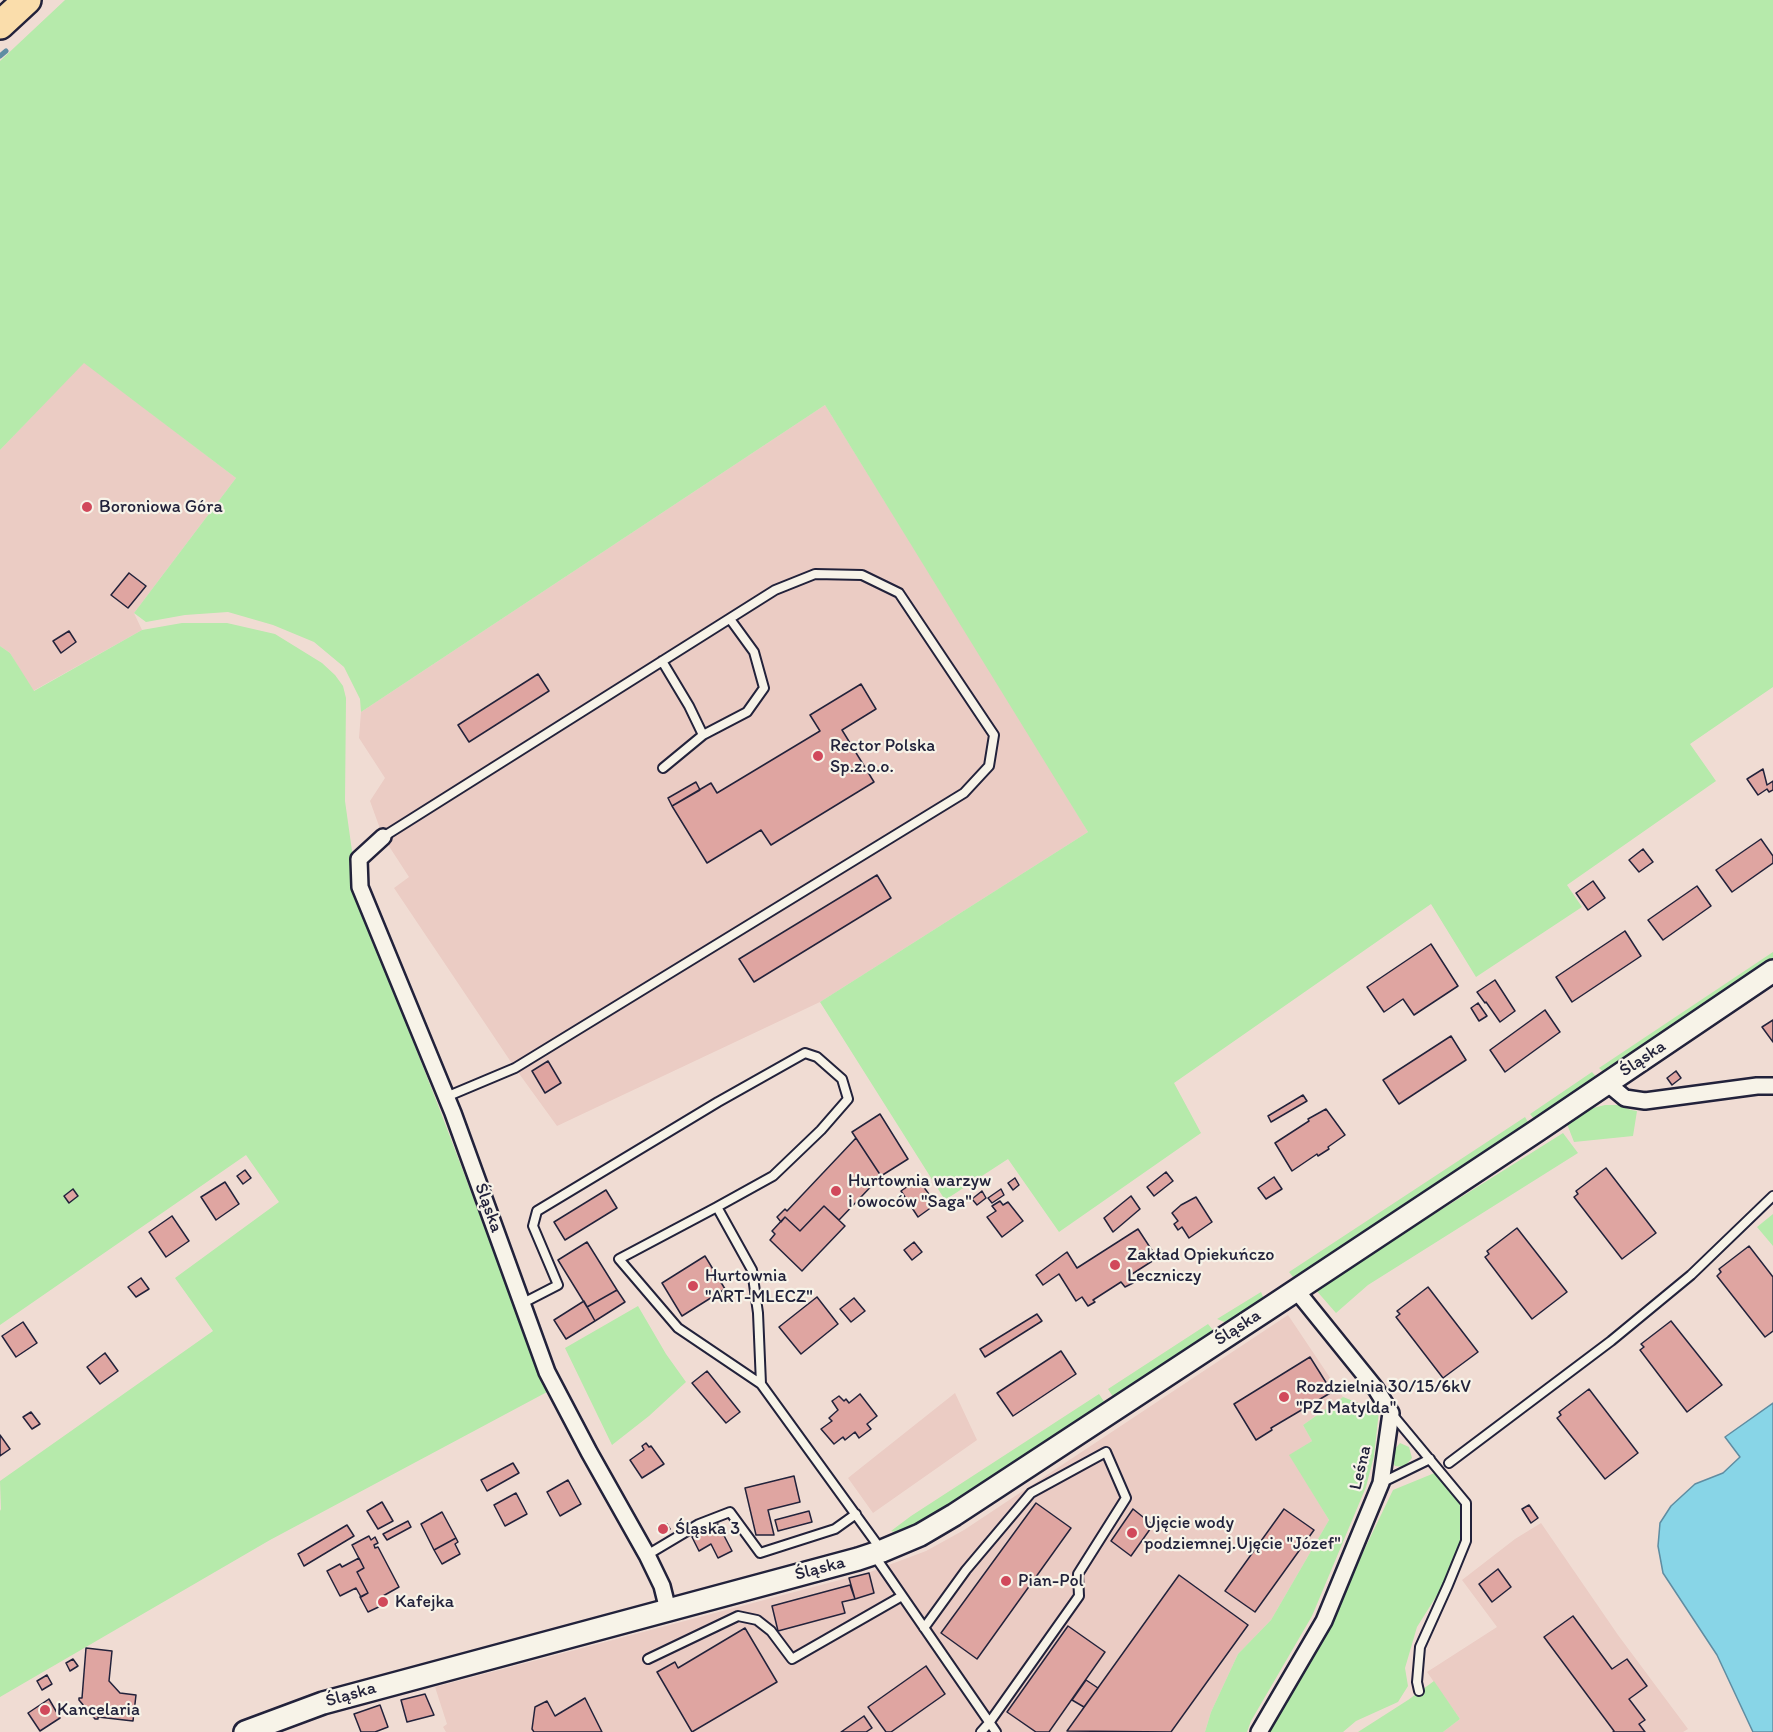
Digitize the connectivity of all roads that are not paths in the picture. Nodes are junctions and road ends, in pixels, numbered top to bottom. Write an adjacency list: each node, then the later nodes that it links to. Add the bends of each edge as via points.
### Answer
1 (27, 0): 2 (highway)
2 (0, 25)
3 (730, 619): 4 (lane); 5 (lane, via 754,652 764,688 747,712); 11 (lane, via 775,590 815,574 862,575 899,593 994,735 989,766 964,793 554,1044 514,1068)
4 (662, 661): 5 (lane); 7 (lane)
5 (703, 735): 6 (lane)
6 (663, 768)
7 (383, 837): 11 (street, Śląska, via 359,859 360,887)
8 (1773, 971): 9 (main road, Śląska)
9 (1608, 1083): 10 (street, via 1625,1098 1644,1101); 14 (main road, Śląska)
10 (1773, 1086)
11 (446, 1097): 15 (street, Śląska)
12 (1773, 1196): 19 (lane, via 1691,1275 1611,1341)
13 (717, 1207): 15 (lane, via 772,1176 848,1099 842,1079 817,1057 805,1053 537,1211 533,1226 558,1285); 16 (lane, via 752,1270); 16 (lane, via 619,1259 678,1329)
14 (1296, 1290): 17 (street); 22 (main road, Śląska, via 954,1515 920,1535)
15 (523, 1303): 23 (street, Śląska, via 547,1372)
16 (761, 1384): 21 (lane)
17 (1391, 1413): 18 (lane); 20 (street, Leśna)
18 (1430, 1459): 20 (lane); 28 (lane, via 1466,1503 1466,1541 1420,1647)
19 (1449, 1463)
20 (1382, 1484): 33 (street, Leśna, via 1324,1622)
21 (856, 1514): 22 (lane); 23 (lane, via 835,1529 760,1553 730,1512 699,1524)
22 (878, 1552): 24 (lane); 25 (main road, Śląska)
23 (647, 1555): 25 (street, Śląska)
24 (902, 1596): 26 (lane); 27 (lane, via 792,1659 771,1631 757,1620 738,1617)
25 (668, 1610): 30 (main road, Śląska, via 323,1703)
26 (924, 1628): 29 (lane); 29 (lane, via 966,1570 1031,1493 1106,1452 1126,1498 1078,1574 1079,1596)
27 (648, 1659)
28 (1419, 1691)
29 (989, 1724): 31 (lane); 32 (lane)
30 (255, 1730)
31 (981, 1732)
32 (996, 1732)
33 (1259, 1732)

